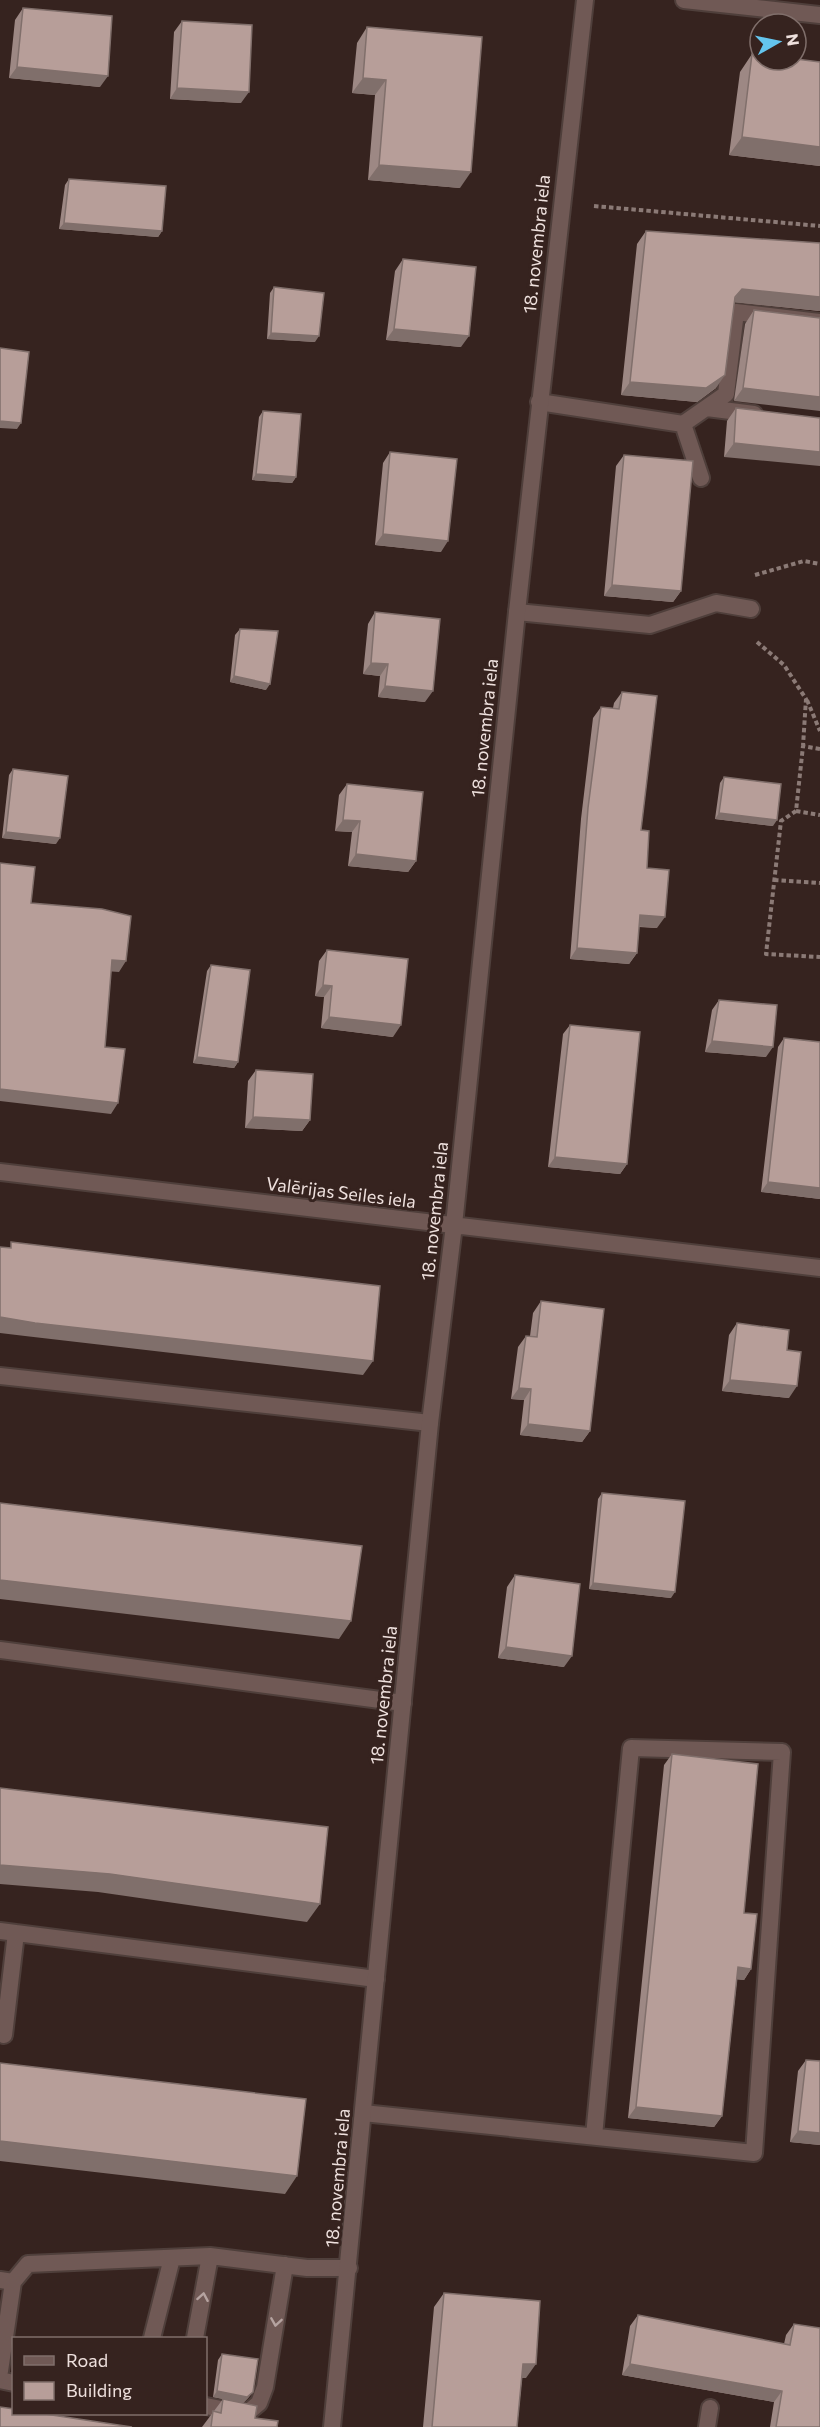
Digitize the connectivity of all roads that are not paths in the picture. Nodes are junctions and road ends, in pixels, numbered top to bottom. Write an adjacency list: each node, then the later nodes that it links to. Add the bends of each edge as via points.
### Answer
1 (585, 0): 5 (street, 18. novembra iela)
2 (684, 0): 3 (street)
3 (820, 15)
4 (820, 322): 6 (street, via 735,312 726,394)
5 (540, 402): 8 (street); 11 (street, 18. novembra iela)
6 (707, 408): 7 (street); 8 (street)
7 (775, 416)
8 (683, 424): 9 (street)
9 (701, 478)
10 (751, 609): 11 (street, via 716,603 650,625)
11 (517, 612): 13 (street, 18. novembra iela)
12 (0, 1172): 13 (street, Valērijas Seiles iela)
13 (454, 1225): 14 (street, Valērijas Seiles iela); 16 (street, 18. novembra iela)
14 (820, 1268)
15 (0, 1376): 16 (street)
16 (430, 1423): 18 (street, 18. novembra iela)
17 (0, 1650): 18 (street)
18 (403, 1703): 20 (street, 18. novembra iela)
19 (8, 1932): 20 (street); 21 (street)
20 (376, 1979): 22 (street, 18. novembra iela)
21 (4, 2034)
22 (363, 2113): 23 (street); 27 (street, 18. novembra iela)
23 (594, 2136): 23 (street, via 754,2152 782,1752 632,1748)
24 (210, 2256): 25 (street); 26 (street); 30 (street, one-way to 24)
25 (172, 2258): 28 (street, via 28,2265); 29 (street)
26 (285, 2265): 27 (street); 32 (street, one-way to 32, via 265,2388 259,2403 246,2414)
27 (349, 2268): 34 (street, 18. novembra iela)
28 (7, 2281): 31 (street)
29 (152, 2337)
30 (195, 2337)
31 (0, 2371)
32 (207, 2406)
33 (710, 2408): 35 (street)
34 (332, 2427)
35 (707, 2427)

